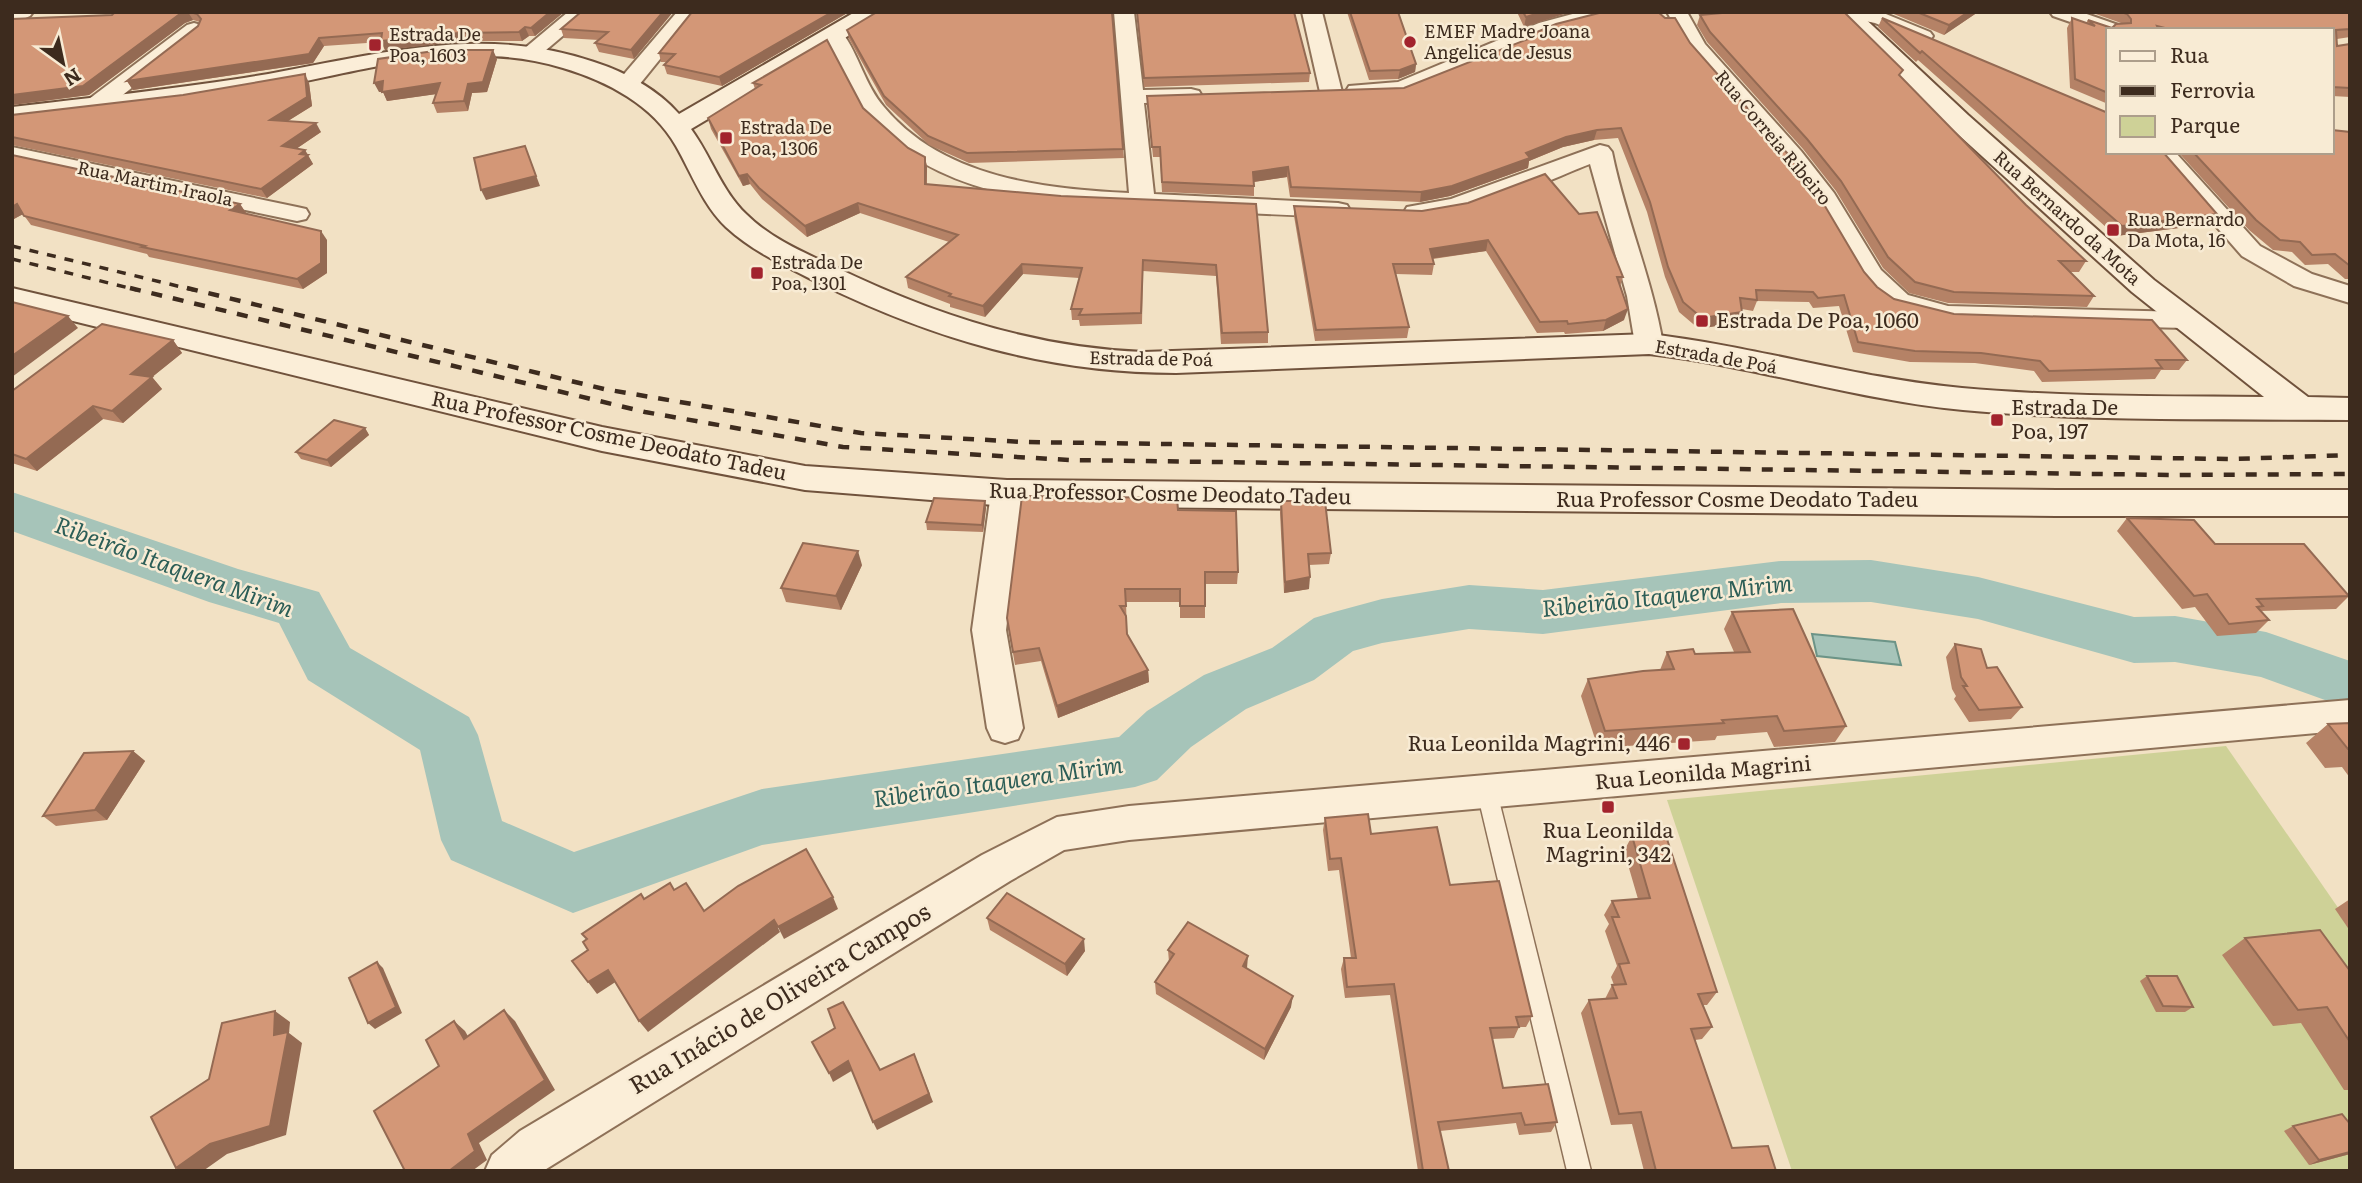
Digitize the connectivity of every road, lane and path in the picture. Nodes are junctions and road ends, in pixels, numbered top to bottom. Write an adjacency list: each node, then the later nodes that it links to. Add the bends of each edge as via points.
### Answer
1 (23, 12): 11 (street)
2 (582, 12): 16 (street)
3 (688, 12): 17 (street)
4 (872, 12): 14 (main road)
5 (1124, 12): 21 (street)
6 (1312, 12): 18 (street)
7 (1605, 12): 18 (street, via 1546,27 1402,88)
8 (1677, 12): 33 (street, Rua Correia Ribeiro, via 1696,47 1825,198 1870,274 1899,301 1948,314)
9 (1846, 12): 15 (street, via 1880,18); 33 (main road, Rua Bernardo da Mota, via 1998,156)
10 (2060, 12): 12 (street)
11 (12, 18)
12 (2108, 28)
13 (194, 29): 22 (street)
14 (835, 36): 24 (main road); 27 (street, via 875,111 920,152 950,167 1044,194)
15 (1938, 43)
16 (533, 52): 17 (main road, Estrada de Poá); 22 (main road, Estrada de Poá, via 413,56 246,85)
17 (627, 85): 24 (main road, Estrada de Poá)
18 (1331, 92): 19 (street)
19 (1305, 93)
20 (1213, 95): 21 (street)
21 (1134, 97): 27 (street)
22 (97, 104): 23 (main road, Estrada de Poá)
23 (12, 115)
24 (677, 126): 34 (main road, Estrada de Poá, via 722,205 771,247 934,318 1055,354 1111,361 1240,360)
25 (12, 154): 30 (street, Rua Martim Iraola)
26 (2164, 154): 31 (street, via 2251,251 2303,280)
27 (1142, 199): 28 (street)
28 (1363, 211)
29 (1397, 212): 34 (street, via 1456,206 1600,152 1615,219 1646,317)
30 (297, 214)
31 (2350, 295)
32 (12, 297): 37 (main road, Rua Professor Cosme Deodato Tadeu, via 99,329 730,466 805,478)
33 (2185, 320): 36 (main road, Rua Bernardo da Mota)
34 (1649, 344): 36 (main road, Estrada de Poá, via 1961,399 2075,407)
35 (2350, 409): 36 (main road, Estrada de Poá)
36 (2302, 410)
37 (1007, 493): 38 (main road, Rua Professor Cosme Deodato Tadeu); 40 (street, via 989,630)
38 (2350, 503)
39 (2350, 715): 41 (street, Rua Leonilda Magrini)
40 (1005, 728)
41 (1487, 792): 42 (street, Rua Leonilda Magrini, via 1129,823); 44 (lane)
42 (1057, 834): 43 (street, Rua Inácio de Oliveira Campos, via 536,1147)
43 (508, 1171)
44 (1579, 1171)

